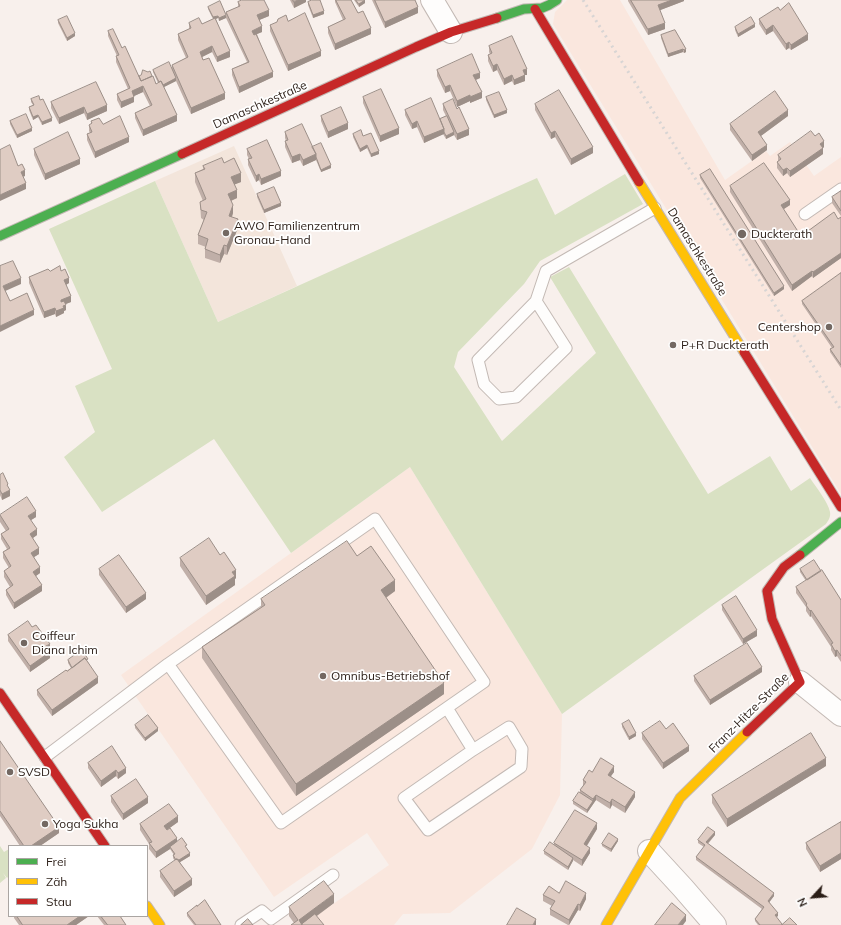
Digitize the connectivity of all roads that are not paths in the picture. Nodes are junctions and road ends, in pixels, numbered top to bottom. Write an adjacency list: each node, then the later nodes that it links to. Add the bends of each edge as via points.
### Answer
1 (432, 0): 4 (street)
2 (557, 0): 3 (street, Damaschkestraße, via 546,7)
3 (535, 9): 4 (street, Damaschkestraße); 6 (street, Damaschkestraße)
4 (451, 32): 8 (street, Damaschkestraße)
5 (841, 189): 7 (lane)
6 (655, 208): 9 (lane, via 546,271); 10 (street, Damaschkestraße)
7 (805, 214)
8 (0, 236)
9 (536, 301): 9 (lane, via 478,360 484,384 499,399 516,397 566,348)
10 (841, 507)
11 (841, 522): 13 (street, Franz-Hitze-Straße, via 784,567 767,591 772,619)
12 (168, 664): 15 (lane, via 281,824); 15 (lane, via 375,519 484,682); 18 (lane)
13 (800, 682): 16 (street); 21 (street, Franz-Hitze-Straße, via 680,798)
14 (1, 697): 18 (street)
15 (446, 708): 17 (lane)
16 (841, 715)
17 (473, 750): 17 (lane, via 404,798 428,830 521,768 522,749 509,727)
18 (45, 757): 19 (street)
19 (103, 842): 20 (lane)
20 (92, 845)
21 (649, 851): 26 (street, Franz-Hitze-Straße); 27 (street)
22 (333, 875): 25 (lane, via 271,919 262,911)
23 (148, 907): 24 (street)
24 (160, 925)
25 (241, 925)
26 (606, 925)
27 (715, 925)

